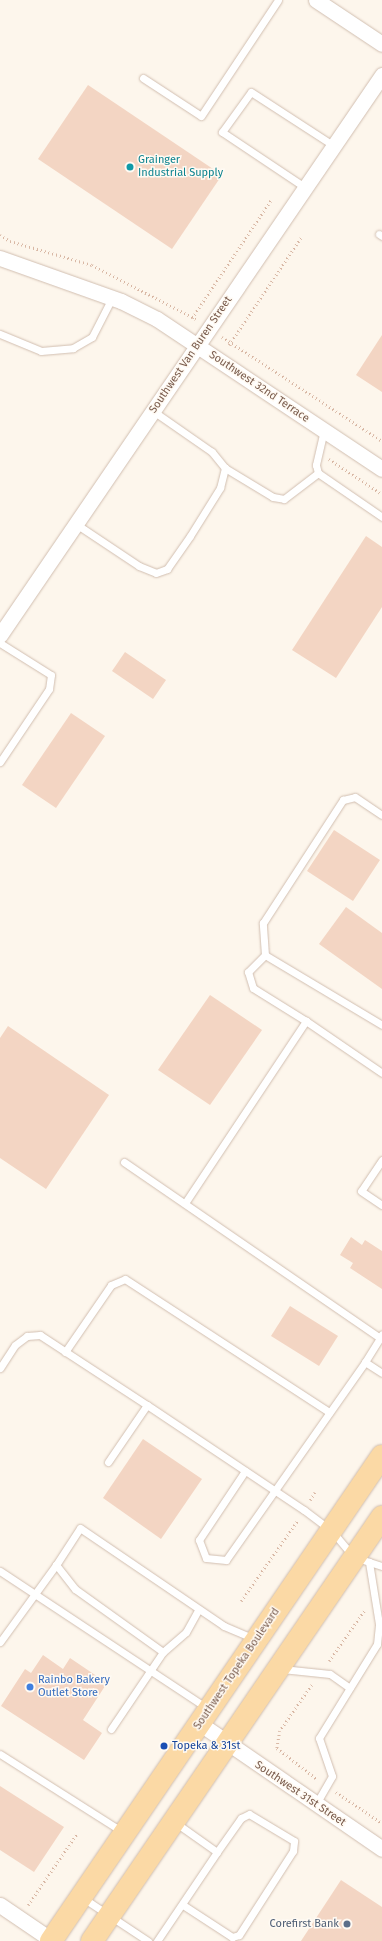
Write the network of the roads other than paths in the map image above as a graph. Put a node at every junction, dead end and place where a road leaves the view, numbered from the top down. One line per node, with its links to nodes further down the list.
1 (278, 0): 5 (lane)
2 (316, 0): 3 (street)
3 (382, 44)
4 (382, 76): 6 (street, Southwest Van Buren Street)
5 (143, 78)
6 (334, 146): 7 (street, Southwest Van Buren Street); 7 (lane)
7 (306, 188): 11 (street, Southwest Van Buren Street)
8 (0, 258): 9 (street, Southwest 32nd Terrace)
9 (112, 298): 10 (lane); 11 (street, Southwest 32nd Terrace)
10 (0, 334)
11 (198, 346): 12 (street, Southwest Van Buren Street); 13 (street, Southwest 32nd Terrace)
12 (154, 411): 14 (lane); 18 (street, Southwest Van Buren Street)
13 (324, 430): 15 (street, Southwest 32nd Terrace); 16 (lane)
14 (225, 468): 16 (lane); 18 (lane)
15 (382, 468)
16 (318, 473): 17 (lane)
17 (382, 517)
18 (76, 524): 19 (street, Southwest Van Buren Street)
19 (0, 635)
20 (0, 643): 21 (lane)
21 (0, 762)
22 (382, 815): 23 (lane)
23 (265, 955): 24 (lane); 25 (lane)
24 (306, 1022): 26 (lane); 29 (lane)
25 (382, 1025)
26 (382, 1073)
27 (382, 1160): 30 (lane)
28 (124, 1162): 29 (lane)
29 (185, 1203): 31 (lane)
30 (382, 1205)
31 (381, 1336): 33 (lane)
32 (65, 1352): 34 (lane); 36 (lane); 37 (lane)
33 (365, 1362): 35 (lane); 37 (lane)
34 (0, 1368)
35 (382, 1373)
36 (147, 1405): 39 (lane); 40 (lane)
37 (329, 1412): 41 (lane)
38 (382, 1456): 43 (main road, Southwest Topeka Boulevard)
39 (108, 1462)
40 (245, 1471): 41 (lane); 41 (lane)
41 (274, 1490): 43 (lane)
42 (382, 1517): 44 (main road)
43 (331, 1530): 44 (lane); 50 (main road, Southwest Topeka Boulevard)
44 (362, 1560): 46 (lane); 53 (main road); 55 (lane)
45 (56, 1565): 48 (lane); 49 (lane); 52 (lane)
46 (382, 1566)
47 (0, 1571): 48 (lane)
48 (33, 1593): 51 (lane); 54 (lane)
49 (199, 1609): 50 (lane); 52 (lane)
50 (256, 1640): 56 (main road, Southwest Topeka Boulevard)
51 (0, 1642)
52 (163, 1652): 54 (lane)
53 (278, 1669): 55 (lane); 58 (main road)
54 (152, 1671): 56 (lane); 57 (lane)
55 (350, 1688): 60 (lane)
56 (204, 1716): 58 (street, Southwest 31st Street); 62 (main road, Southwest Topeka Boulevard)
57 (111, 1730)
58 (226, 1744): 60 (street, Southwest 31st Street); 61 (main road)
59 (0, 1754): 62 (lane)
60 (316, 1804): 63 (street, Southwest 31st Street)
61 (174, 1822): 64 (lane); 68 (main road)
62 (125, 1833): 65 (main road, Southwest Topeka Boulevard)
63 (382, 1849)
64 (217, 1852): 67 (lane); 67 (lane)
65 (82, 1897): 68 (lane); 69 (main road, Southwest Topeka Boulevard)
66 (0, 1905): 69 (street)
67 (183, 1905): 72 (lane)
68 (109, 1916): 70 (main road); 71 (lane)
69 (52, 1941)
70 (92, 1941)
71 (148, 1941)
72 (157, 1941)

